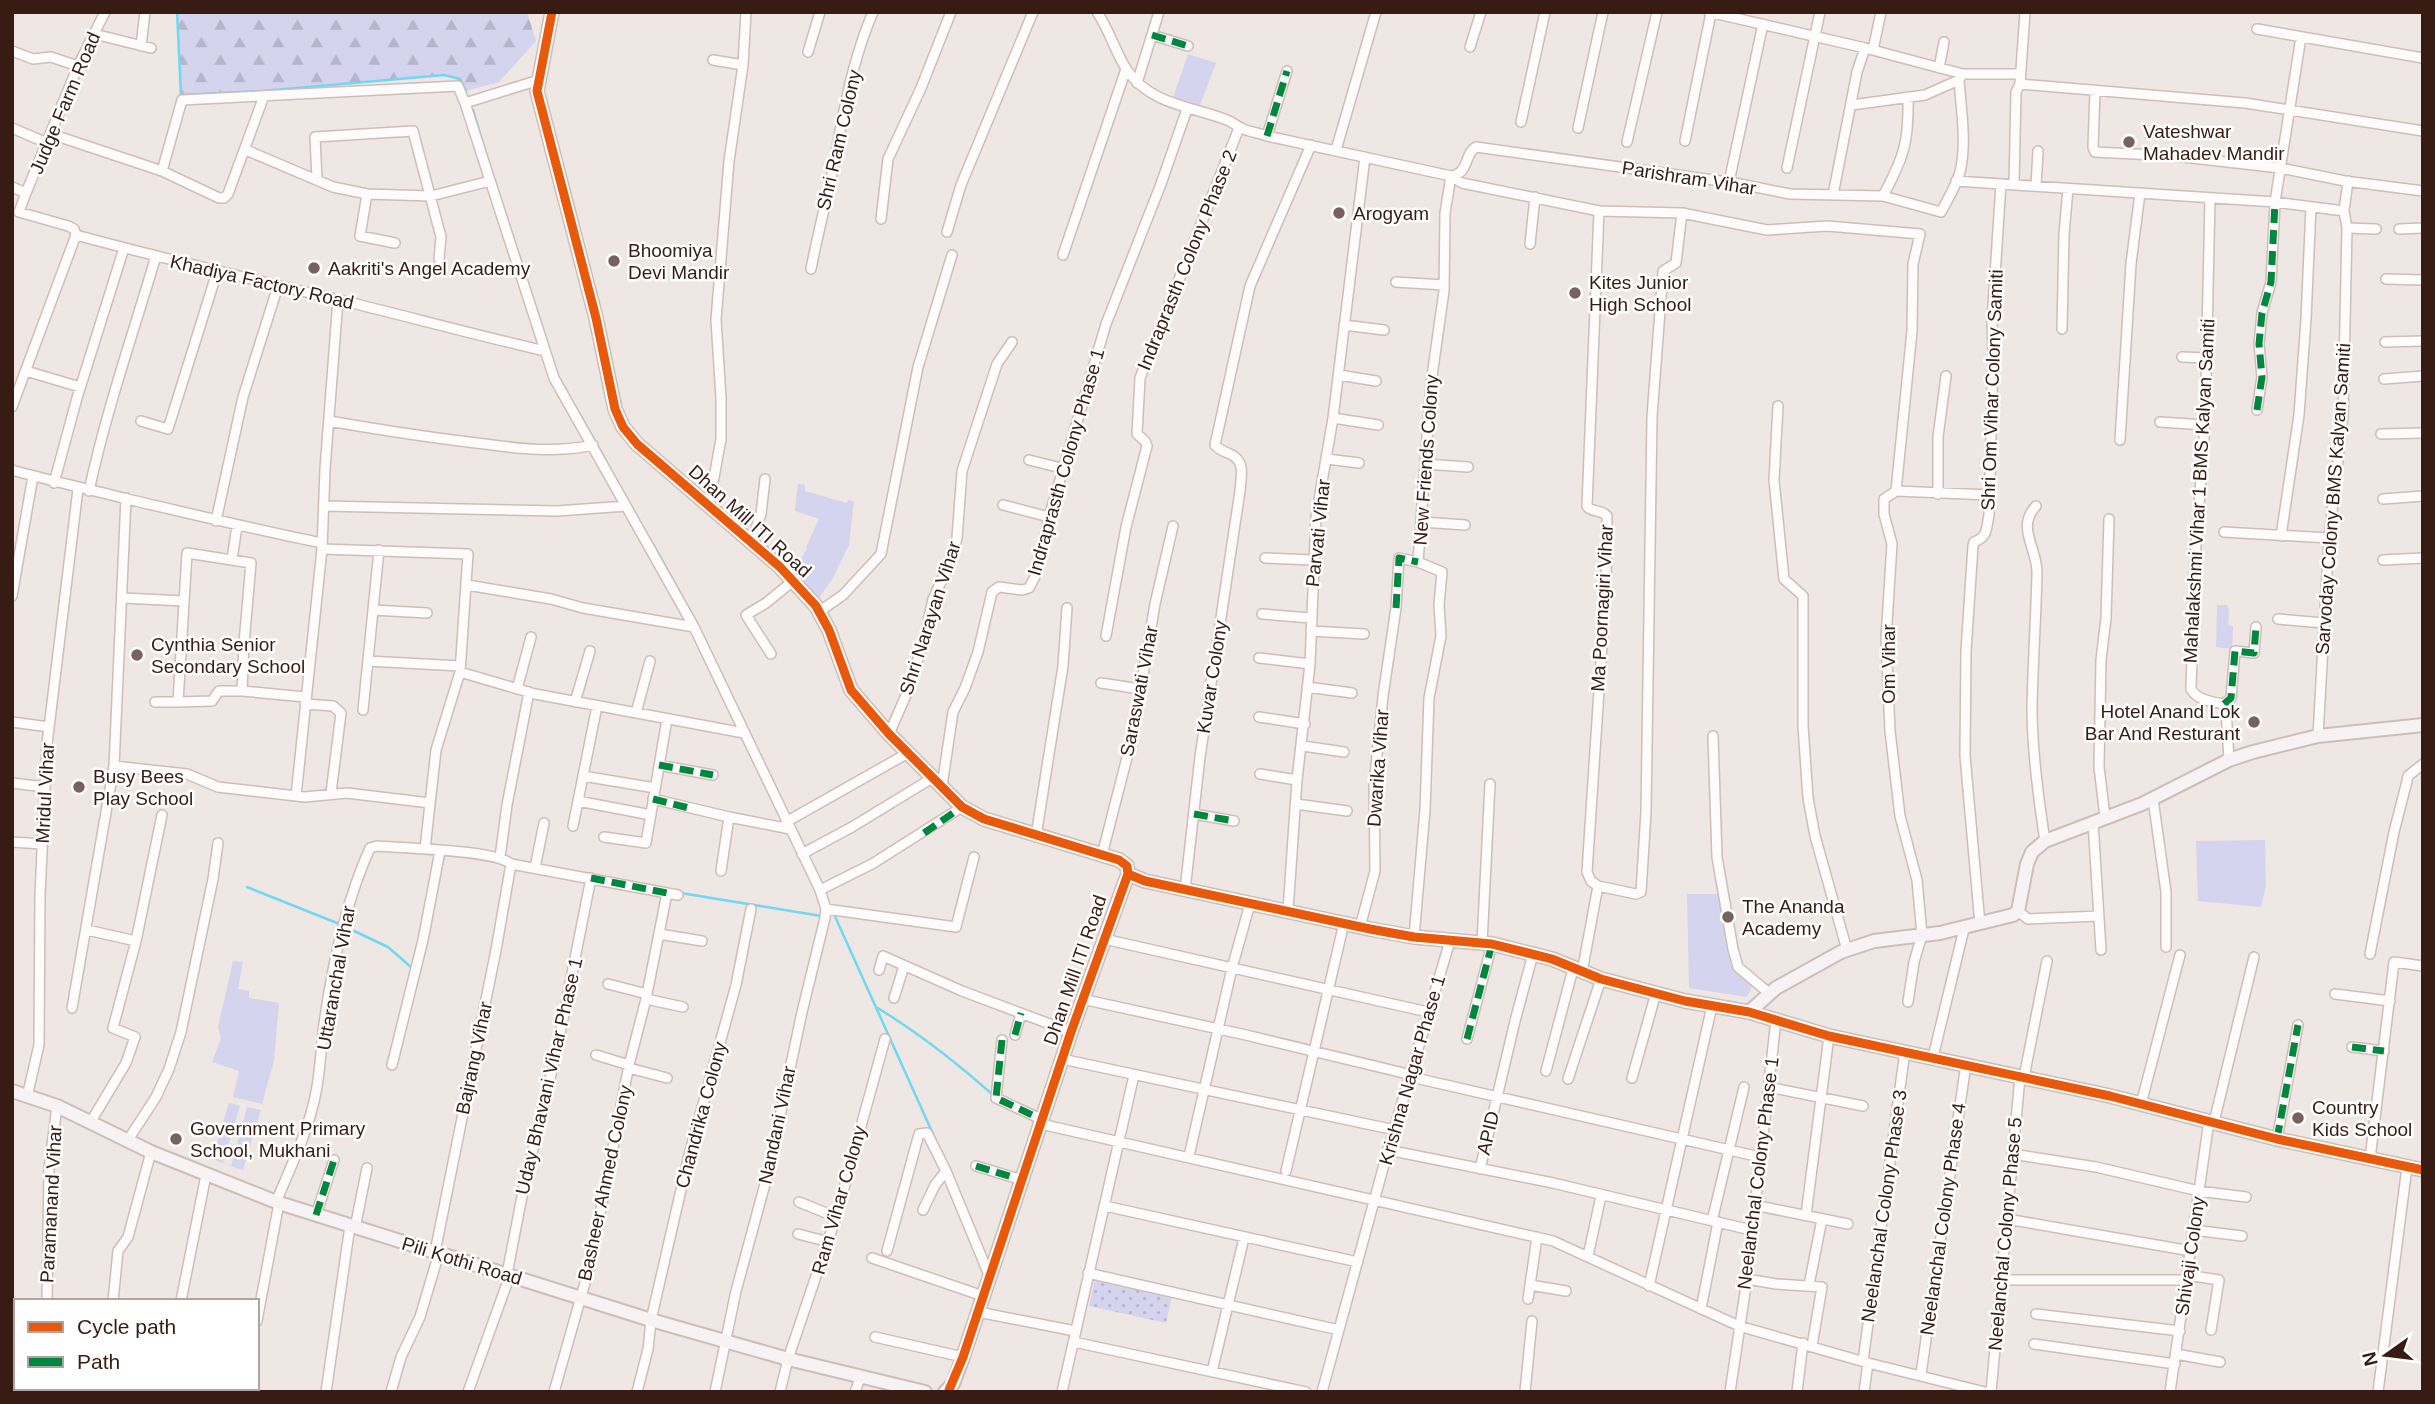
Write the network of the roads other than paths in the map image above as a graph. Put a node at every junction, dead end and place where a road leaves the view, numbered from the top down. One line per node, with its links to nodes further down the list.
1 (105, 12): 22 (street, Judge Farm Road)
2 (145, 12): 22 (street)
3 (552, 12): 41 (street, Dhan Mill ITI Road)
4 (746, 12): 34 (street)
5 (820, 12): 31 (street)
6 (873, 12): 106 (street, Shri Ram Colony)
7 (951, 12): 92 (street)
8 (1033, 12): 97 (street)
9 (1097, 12): 37 (street)
10 (1158, 12): 23 (street)
11 (1376, 12): 61 (street)
12 (1481, 12): 28 (street)
13 (1545, 12): 50 (street)
14 (1603, 12): 53 (street)
15 (1657, 12): 58 (street)
16 (1820, 12): 24 (street)
17 (1881, 12): 29 (street)
18 (2025, 12): 40 (street)
19 (1710, 13): 20 (street); 57 (street)
20 (1758, 19): 24 (street); 72 (street)
21 (2257, 29): 25 (street)
22 (94, 34): 35 (street, Judge Farm Road)
23 (1152, 35): 27 (street); 42 (street)
24 (1815, 36): 29 (street); 64 (street)
25 (2301, 37): 32 (street); 49 (street)
26 (1944, 42): 36 (street)
27 (1188, 46)
28 (1470, 47)
29 (1869, 49): 36 (street); 47 (street)
30 (12, 51): 35 (street)
31 (808, 52)
32 (2423, 58)
33 (713, 60): 34 (street)
34 (744, 65): 161 (street)
35 (78, 66): 56 (street, Judge Farm Road)
36 (1939, 68): 39 (street)
37 (1126, 69): 42 (street); 103 (street)
38 (1287, 71): 55 (street)
39 (1961, 77): 40 (street); 45 (street); 70 (street)
40 (2020, 79): 43 (street); 74 (street)
41 (539, 80): 46 (street); 161 (street, Dhan Mill ITI Road)
42 (1137, 83): 48 (street)
43 (2095, 91): 49 (street); 65 (street)
44 (264, 96): 46 (street); 60 (street); 66 (street)
45 (1908, 97): 47 (street); 84 (street)
46 (465, 103): 69 (street)
47 (1852, 105): 82 (street)
48 (1186, 109): 52 (street); 149 (street, Indraprasth Colony Phase 1)
49 (2289, 109): 54 (street); 65 (street)
50 (1521, 122)
51 (12, 128): 56 (street)
52 (1240, 128): 55 (street); 202 (street, Indraprasth Colony Phase 2)
53 (1578, 128)
54 (2423, 131)
55 (1267, 136): 59 (street)
56 (49, 138): 66 (street); 80 (street, Judge Farm Road)
57 (1685, 141)
58 (1627, 142)
59 (1311, 145): 61 (street); 261 (street, Kuvar Colony)
60 (246, 150): 66 (street); 68 (street)
61 (1336, 150): 63 (street)
62 (2038, 151): 75 (street)
63 (1365, 157): 67 (street); 114 (street, Parvati Vihar)
64 (1787, 168)
65 (2280, 168): 71 (street); 87 (street)
66 (162, 171)
67 (1451, 176): 72 (street, Parishram Vihar); 85 (street); 111 (street, New Friends Colony)
68 (317, 180): 81 (street); 83 (street)
69 (490, 181): 83 (street); 120 (street)
70 (1956, 181): 73 (street); 84 (street, Parishram Vihar)
71 (2348, 181): 78 (street); 90 (street, Sarvoday Colony BMS Kalyan Samiti)
72 (1729, 182): 82 (street, Parishram Vihar)
73 (2001, 184): 74 (street); 157 (street, Shri Om Vihar Colony Samiti)
74 (2014, 184): 75 (street)
75 (2036, 186): 77 (street)
76 (12, 187): 80 (street)
77 (2068, 189): 79 (street); 115 (street)
78 (2423, 191)
79 (2140, 193): 86 (street); 142 (street)
80 (26, 194): 98 (street, Khadiya Factory Road)
81 (368, 194): 83 (street); 99 (street)
82 (1833, 195): 84 (street, Parishram Vihar)
83 (430, 196): 105 (street)
84 (1883, 196)
85 (1535, 197): 89 (street); 100 (street)
86 (2210, 199): 87 (street); 122 (street, Mahalakshmi Vihar 1 BMS Kalyan Samiti)
87 (2275, 202): 88 (street); 133 (street)
88 (2311, 207): 90 (street); 174 (street)
89 (1599, 211): 91 (street); 287 (street, Ma Poornagiri Vihar)
90 (2344, 211): 93 (street, Sarvoday Colony BMS Kalyan Samiti)
91 (1682, 213): 155 (street); 287 (street)
92 (881, 219)
93 (2347, 228): 95 (street); 175 (street, Sarvoday Colony BMS Kalyan Samiti)
94 (2423, 228): 96 (street)
95 (2376, 229)
96 (2399, 229)
97 (947, 232)
98 (76, 235): 101 (street, Khadiya Factory Road); 123 (street)
99 (395, 243)
100 (1530, 244)
101 (124, 248): 104 (street, Khadiya Factory Road); 129 (street)
102 (952, 255): 192 (street)
103 (1063, 255)
104 (156, 256): 107 (street, Khadiya Factory Road); 154 (street, Mridul Vihar)
105 (439, 259)
106 (811, 269)
107 (216, 272): 112 (street, Khadiya Factory Road); 135 (street)
108 (2386, 279): 109 (street)
109 (2423, 280)
110 (1396, 282): 111 (street)
111 (1444, 285): 147 (street, New Friends Colony)
112 (278, 286): 113 (street, Khadiya Factory Road); 168 (street)
113 (338, 300): 120 (street, Khadiya Factory Road); 136 (street)
114 (1344, 325): 116 (street); 124 (street, Parvati Vihar)
115 (2062, 329)
116 (1384, 330)
117 (2423, 341): 119 (street)
118 (1012, 342): 233 (street, Shri Narayan Vihar)
119 (2385, 342)
120 (545, 351): 143 (street)
121 (2182, 356): 122 (street)
122 (2207, 358): 139 (street, Mahalakshmi Vihar 1 BMS Kalyan Samiti)
123 (26, 371): 129 (street); 130 (street)
124 (1339, 375): 128 (street); 134 (street, Parvati Vihar)
125 (1945, 376): 156 (street)
126 (2423, 376): 127 (street)
127 (2384, 379)
128 (1376, 381)
129 (80, 387): 153 (street)
130 (15, 394): 132 (street)
131 (1778, 406): 312 (street)
132 (12, 407)
133 (2257, 410)
134 (1333, 418): 138 (street); 144 (street, Parvati Vihar)
135 (141, 421)
136 (329, 421): 143 (street); 163 (street)
137 (2160, 422): 139 (street)
138 (1378, 425)
139 (2205, 425): 222 (street, Mahalakshmi Vihar 1 BMS Kalyan Samiti)
140 (2423, 433): 141 (street)
141 (2381, 434)
142 (2120, 440)
143 (593, 445): 164 (street)
144 (1327, 459): 146 (street); 183 (street, Parvati Vihar)
145 (1029, 460): 149 (street)
146 (1359, 463)
147 (1425, 464): 148 (street); 169 (street, New Friends Colony)
148 (1468, 467)
149 (1065, 469): 166 (street, Indraprasth Colony Phase 1)
150 (12, 470): 151 (street)
151 (33, 477): 153 (street); 187 (street)
152 (765, 479): 176 (street)
153 (54, 483): 154 (street)
154 (83, 490): 159 (street); 231 (street, Mridul Vihar)
155 (1896, 491): 156 (street); 304 (street, Om Vihar)
156 (1938, 494): 157 (street)
157 (1990, 495): 299 (street, Shri Om Vihar Colony Samiti)
158 (2423, 496): 160 (street)
159 (126, 498): 168 (street); 188 (street)
160 (2383, 499)
161 (709, 505): 176 (street, Dhan Mill ITI Road)
162 (1003, 505): 166 (street)
163 (324, 506): 164 (street); 177 (street)
164 (626, 506): 198 (street)
165 (2036, 506): 272 (street)
166 (1049, 517): 247 (street, Indraprasth Colony Phase 1)
167 (2109, 519): 265 (street)
168 (216, 521): 171 (street)
169 (1422, 522): 170 (street); 184 (street, New Friends Colony)
170 (1465, 524)
171 (237, 526): 177 (street); 181 (street)
172 (1173, 526): 214 (street, Saraswati Vihar)
173 (2224, 533): 174 (street)
174 (2281, 536): 175 (street)
175 (2329, 538): 197 (street, Sarvoday Colony BMS Kalyan Samiti)
176 (751, 542): 185 (street, Dhan Mill ITI Road)
177 (322, 546): 178 (street); 218 (street)
178 (379, 550): 186 (street); 191 (street)
179 (1265, 558): 183 (street)
180 (2423, 558): 182 (street)
181 (232, 559): 189 (street); 215 (street)
182 (2384, 559)
183 (1313, 560): 195 (street, Parvati Vihar)
184 (1418, 562): 300 (street, Dwarika Vihar); 305 (street, New Friends Colony)
185 (793, 581): 192 (street, Dhan Mill ITI Road); 205 (street)
186 (467, 585): 198 (street); 210 (street)
187 (12, 596)
188 (123, 598): 189 (street); 242 (street)
189 (184, 601): 220 (street)
190 (1068, 608): 270 (street)
191 (373, 610): 193 (street); 207 (street)
192 (820, 611): 233 (street, Dhan Mill ITI Road)
193 (427, 613)
194 (1262, 614): 195 (street)
195 (1311, 618): 200 (street, Parvati Vihar)
196 (2278, 619): 197 (street)
197 (2324, 623): 235 (street, Sarvoday Colony BMS Kalyan Samiti)
198 (694, 627): 232 (street)
199 (2256, 627): 222 (street)
200 (1311, 631): 201 (street); 209 (street, Parvati Vihar)
201 (1364, 634)
202 (1106, 636)
203 (531, 637): 213 (street)
204 (590, 651): 221 (street)
205 (771, 654)
206 (1259, 658): 209 (street)
207 (368, 661): 210 (street); 224 (street)
208 (650, 661): 225 (street)
209 (1310, 664): 212 (street, Parvati Vihar)
210 (460, 669): 213 (street); 257 (street)
211 (1101, 683): 214 (street)
212 (1307, 687): 217 (street); 229 (street, Parvati Vihar)
213 (517, 689): 216 (street)
214 (1140, 690): 279 (street, Saraswati Vihar)
215 (242, 691): 218 (street); 220 (street)
216 (529, 692): 221 (street); 281 (street)
217 (1352, 693)
218 (305, 700): 252 (street); 253 (street)
219 (155, 702): 220 (street)
220 (178, 702)
221 (575, 702): 223 (street)
222 (2224, 704): 239 (street)
223 (597, 706): 225 (street); 245 (street)
224 (363, 710)
225 (636, 713): 227 (street)
226 (1259, 717): 229 (street)
227 (667, 719): 232 (street); 241 (street)
228 (12, 722): 231 (street)
229 (1305, 724): 236 (street, Parvati Vihar)
230 (2423, 725): 235 (street)
231 (49, 727): 250 (street, Mridul Vihar)
232 (744, 733): 268 (street)
233 (890, 734): 238 (street, Dhan Mill ITI Road)
234 (1713, 736): 328 (street)
235 (2318, 736): 239 (street)
236 (1303, 746): 237 (street); 246 (street, Parvati Vihar)
237 (1344, 751)
238 (908, 753): 247 (street, Dhan Mill ITI Road); 268 (street)
239 (2229, 760): 255 (street)
240 (2423, 764): 315 (street)
241 (659, 765): 244 (street); 251 (street)
242 (114, 766): 253 (street); 302 (street)
243 (1260, 774): 246 (street)
244 (713, 775)
245 (583, 776): 251 (street); 256 (street)
246 (1297, 780): 258 (street, Parvati Vihar)
247 (938, 782): 259 (street, Dhan Mill ITI Road); 278 (street)
248 (12, 783): 250 (street)
249 (1490, 784): 310 (street)
250 (45, 787): 275 (street, Mridul Vihar)
251 (655, 788): 254 (street)
252 (331, 793): 253 (street); 257 (street)
253 (296, 796)
254 (653, 799): 263 (street); 264 (street)
255 (2153, 799): 265 (street); 311 (street)
256 (578, 801): 263 (street); 269 (street)
257 (430, 803): 276 (street)
258 (1296, 804): 260 (street); 295 (street, Parvati Vihar)
259 (962, 807): 270 (street, Dhan Mill ITI Road); 288 (street)
260 (1347, 811)
261 (1194, 814): 266 (street); 289 (street, Kuvar Colony)
262 (162, 815): 307 (street)
263 (651, 815): 271 (street)
264 (730, 817): 268 (street); 284 (street)
265 (2099, 820): 272 (street); 297 (street)
266 (1234, 821)
267 (544, 823): 283 (street)
268 (789, 823): 278 (street)
269 (573, 826)
270 (1036, 836): 279 (street, Dhan Mill ITI Road)
271 (604, 837)
272 (2045, 841): 296 (street)
273 (12, 842): 275 (street)
274 (218, 843): 384 (street)
275 (41, 844): 371 (street, Mridul Vihar)
276 (425, 849): 277 (street); 407 (street, Uttaranchal Vihar)
277 (440, 851): 281 (street); 358 (street)
278 (804, 853): 288 (street)
279 (1102, 855): 285 (street, Dhan Mill ITI Road)
280 (974, 857): 294 (street)
281 (500, 858): 282 (street)
282 (511, 864): 283 (street); 430 (street, Bajrang Vihar)
283 (535, 868): 286 (street)
284 (721, 871)
285 (1128, 874): 289 (street); 306 (street, Dhan Mill ITI Road)
286 (591, 878): 290 (street); 435 (street, Uday Bhavani Vihar Phase 1)
287 (1598, 886): 323 (street, Ma Poornagiri Vihar)
288 (822, 889): 294 (street)
289 (1185, 890): 292 (street)
290 (667, 893): 291 (street); 303 (street, Basheer Ahmed Colony)
291 (678, 895)
292 (1250, 904): 295 (street); 321 (street)
293 (751, 909): 455 (street, Chandrika Colony)
294 (830, 910): 463 (street, Nandani Vihar)
295 (1288, 911): 298 (street)
296 (2018, 911): 297 (street); 299 (street)
297 (2099, 916): 313 (street)
298 (1344, 923): 300 (street); 326 (street)
299 (1980, 924): 301 (street)
300 (1360, 927): 305 (street)
301 (1964, 929): 304 (street); 355 (street)
302 (87, 930): 307 (street); 337 (street)
303 (659, 934): 308 (street); 330 (street, Basheer Ahmed Colony)
304 (1922, 935): 312 (street); 334 (street)
305 (1415, 937): 309 (street)
306 (1104, 939): 321 (street); 332 (street, Dhan Mill ITI Road)
307 (136, 941): 380 (street)
308 (702, 941)
309 (1450, 941): 310 (street); 338 (street, Krishna Nagar Phase 1)
310 (1487, 944): 314 (street); 349 (street)
311 (2166, 947)
312 (1847, 950): 328 (street)
313 (2101, 950)
314 (1533, 954): 323 (street); 372 (street, APID)
315 (2370, 954)
316 (2180, 955): 374 (street)
317 (2254, 957): 379 (street, Shivaji Colony)
318 (2047, 961): 363 (street, Neelanchal Colony Phase 5)
319 (904, 966): 322 (street); 331 (street); 340 (street)
320 (2423, 966): 333 (street)
321 (1232, 968): 326 (street); 343 (street)
322 (879, 970)
323 (1577, 970): 324 (street); 360 (street, Ma Poornagiri Vihar)
324 (1601, 979): 327 (street); 366 (street)
325 (608, 985): 330 (street)
326 (1328, 990): 338 (street); 351 (street)
327 (1656, 993): 335 (street); 365 (street)
328 (1770, 994): 339 (street)
329 (2335, 994): 333 (street)
330 (646, 997): 336 (street); 359 (street, Basheer Ahmed Colony)
331 (894, 998)
332 (1082, 999): 343 (street); 344 (street, Dhan Mill ITI Road)
333 (2390, 1001): 353 (street)
334 (1908, 1002)
335 (1712, 1006): 339 (street); 382 (street)
336 (683, 1007)
337 (72, 1008)
338 (1428, 1012): 362 (street, Krishna Nagar Phase 1)
339 (1749, 1012): 341 (street)
340 (1021, 1013): 344 (street); 345 (street)
341 (1776, 1020): 346 (street); 368 (street, Neelanchal Colony Phase 1)
342 (2298, 1025): 383 (street)
343 (1219, 1029): 351 (street); 369 (street)
344 (1071, 1032): 356 (street, Dhan Mill ITI Road)
345 (1015, 1035)
346 (1829, 1035): 352 (street); 373 (street)
347 (885, 1039): 415 (street, Ram Vihar Colony)
348 (1002, 1040): 378 (street)
349 (1467, 1040)
350 (2352, 1047): 353 (street)
351 (1314, 1051): 362 (street); 377 (street)
352 (1905, 1051): 355 (street); 470 (street, Neelanchal Colony Phase 3)
353 (2384, 1051): 392 (street)
354 (596, 1055): 359 (street)
355 (1933, 1057): 357 (street)
356 (1062, 1059): 361 (street); 378 (street, Dhan Mill ITI Road)
357 (1966, 1064): 363 (street); 473 (street, Neelanchal Colony Phase 4)
358 (392, 1065)
359 (629, 1066): 364 (street); 445 (street, Basheer Ahmed Colony)
360 (1546, 1071)
361 (1134, 1075): 369 (street); 385 (street)
362 (1411, 1076): 372 (street); 381 (street, Krishna Nagar Phase 1)
363 (2022, 1077): 374 (street); 389 (street, Neelanchal Colony Phase 5)
364 (667, 1078)
365 (1632, 1078)
366 (1568, 1079)
367 (1744, 1087): 387 (street)
368 (1768, 1087): 373 (street); 391 (street, Neelanchal Colony Phase 1)
369 (1204, 1089): 377 (street); 390 (street)
370 (12, 1091): 371 (street, Pili Kothi Road)
371 (26, 1097): 376 (street, Pili Kothi Road)
372 (1496, 1097): 382 (street); 397 (street, APID)
373 (1822, 1097): 375 (street); 414 (street)
374 (2141, 1104): 379 (street)
375 (1863, 1105)
376 (57, 1106): 380 (street, Pili Kothi Road); 447 (street, Paramanand Vihar)
377 (1300, 1110): 381 (street); 400 (street)
378 (1042, 1122): 385 (street); 402 (street, Dhan Mill ITI Road)
379 (2211, 1122): 383 (street); 403 (street, Shivaji Colony)
380 (90, 1123): 384 (street, Pili Kothi Road)
381 (1395, 1130): 386 (street, Krishna Nagar Phase 1)
382 (1682, 1139): 387 (street); 412 (street)
383 (2277, 1139): 392 (street)
384 (128, 1140): 388 (street, Pili Kothi Road)
385 (1120, 1140): 390 (street); 410 (street)
386 (1388, 1150): 397 (street); 406 (street, Krishna Nagar Phase 1)
387 (1729, 1150): 391 (street); 418 (street)
388 (151, 1152): 401 (street, Pili Kothi Road); 448 (street)
389 (2012, 1154): 403 (street); 417 (street, Neelanchal Colony Phase 5)
390 (1189, 1156): 406 (street)
391 (1760, 1157): 409 (street, Neelanchal Colony Phase 1)
392 (2370, 1159): 395 (street)
393 (334, 1160): 413 (street)
394 (976, 1166): 402 (street)
395 (2407, 1167): 398 (street); 496 (street)
396 (367, 1168): 420 (street)
397 (1480, 1169): 404 (street)
398 (2423, 1170)
399 (946, 1171): 411 (street); 428 (street); 436 (street)
400 (1286, 1171)
401 (206, 1175): 407 (street, Pili Kothi Road); 449 (street)
402 (1022, 1180): 436 (street, Dhan Mill ITI Road)
403 (2199, 1191): 405 (street); 422 (street, Shivaji Colony)
404 (1601, 1196): 412 (street); 431 (street)
405 (2246, 1197)
406 (1375, 1199): 425 (street); 433 (street, Krishna Nagar Phase 1)
407 (277, 1202): 413 (street, Pili Kothi Road); 451 (street)
408 (799, 1202): 415 (street)
409 (1754, 1205): 414 (street); 421 (street, Neelanchal Colony Phase 1)
410 (1105, 1206): 426 (street); 434 (street)
411 (923, 1210)
412 (1666, 1210): 418 (street); 442 (street)
413 (316, 1215): 420 (street, Pili Kothi Road)
414 (1806, 1215): 416 (street)
415 (836, 1217): 427 (street, Ram Vihar Colony)
416 (1822, 1219): 419 (street); 441 (street)
417 (2007, 1219): 429 (street); 439 (street, Neelanchal Colony Phase 5)
418 (1715, 1221): 421 (street); 452 (street)
419 (1848, 1224)
420 (353, 1227): 430 (street, Pili Kothi Road); 477 (street)
421 (1752, 1230): 438 (street, Neelanchal Colony Phase 1)
422 (2193, 1230): 424 (street); 429 (street, Shivaji Colony)
423 (799, 1234): 427 (street)
424 (2242, 1236)
425 (1537, 1237): 431 (street); 440 (street)
426 (1244, 1238): 433 (street); 450 (street)
427 (829, 1242): 468 (street, Ram Vihar Colony)
428 (887, 1251)
429 (2191, 1251): 437 (street, Shivaji Colony)
430 (437, 1253): 435 (street, Pili Kothi Road); 478 (street, Bajrang Vihar)
431 (1588, 1256): 442 (street)
432 (872, 1258): 444 (street)
433 (1357, 1262): 458 (street, Krishna Nagar Phase 1)
434 (1088, 1273): 450 (street); 460 (street)
435 (509, 1274): 445 (street, Pili Kothi Road); 479 (street, Uday Bhavani Vihar Phase 1)
436 (989, 1275): 444 (street, Dhan Mill ITI Road)
437 (2187, 1278): 439 (street); 459 (street); 461 (street, Shivaji Colony)
438 (1747, 1279): 441 (street); 457 (street, Neelanchal Colony Phase 1)
439 (2000, 1280): 494 (street, Neelanchal Colony Phase 5)
440 (1530, 1285): 443 (street); 446 (street)
441 (1810, 1285): 466 (street)
442 (1649, 1286): 452 (street)
443 (1566, 1291)
444 (983, 1296): 453 (street, Dhan Mill ITI Road)
445 (580, 1297): 455 (street, Pili Kothi Road); 480 (street, Basheer Ahmed Colony)
446 (1528, 1298)
447 (47, 1299)
448 (113, 1299)
449 (181, 1299)
450 (1228, 1304): 458 (street); 472 (street)
451 (259, 1309)
452 (1701, 1309): 457 (street)
453 (978, 1312): 460 (street); 467 (street, Dhan Mill ITI Road)
454 (2036, 1314): 461 (street)
455 (652, 1320): 463 (street, Pili Kothi Road); 481 (street, Chandrika Colony)
456 (1532, 1321): 489 (street)
457 (1739, 1326): 466 (street); 490 (street, Neelanchal Colony Phase 1)
458 (1339, 1330): 488 (street, Krishna Nagar Phase 1)
459 (2211, 1330)
460 (1075, 1331): 464 (street)
461 (2180, 1331): 469 (street, Shivaji Colony)
462 (875, 1337): 467 (street)
463 (726, 1341): 468 (street, Pili Kothi Road); 482 (street, Nandani Vihar)
464 (1073, 1342): 472 (street); 486 (street)
465 (2034, 1344): 469 (street)
466 (1808, 1345): 470 (street); 491 (street)
467 (963, 1357): 476 (street, Dhan Mill ITI Road)
468 (788, 1359): 474 (street, Pili Kothi Road); 483 (street, Ram Vihar Colony)
469 (2176, 1359): 471 (street); 495 (street, Shivaji Colony)
470 (1865, 1362): 473 (street); 492 (street, Neelanchal Colony Phase 3)
471 (2220, 1362)
472 (1212, 1371): 487 (street)
473 (1921, 1374): 475 (street)
474 (860, 1378): 484 (street); 485 (street, Pili Kothi Road)
475 (1932, 1380): 493 (street); 494 (street)
476 (948, 1391)
477 (326, 1392)
478 (391, 1392)
479 (468, 1392)
480 (555, 1392)
481 (637, 1392)
482 (715, 1392)
483 (780, 1392)
484 (855, 1392)
485 (925, 1392)
486 (1062, 1392)
487 (1306, 1392)
488 (1322, 1392)
489 (1525, 1392)
490 (1730, 1392)
491 (1797, 1392)
492 (1864, 1392)
493 (1930, 1392)
494 (1988, 1392)
495 (2170, 1392)
496 (2378, 1392)

